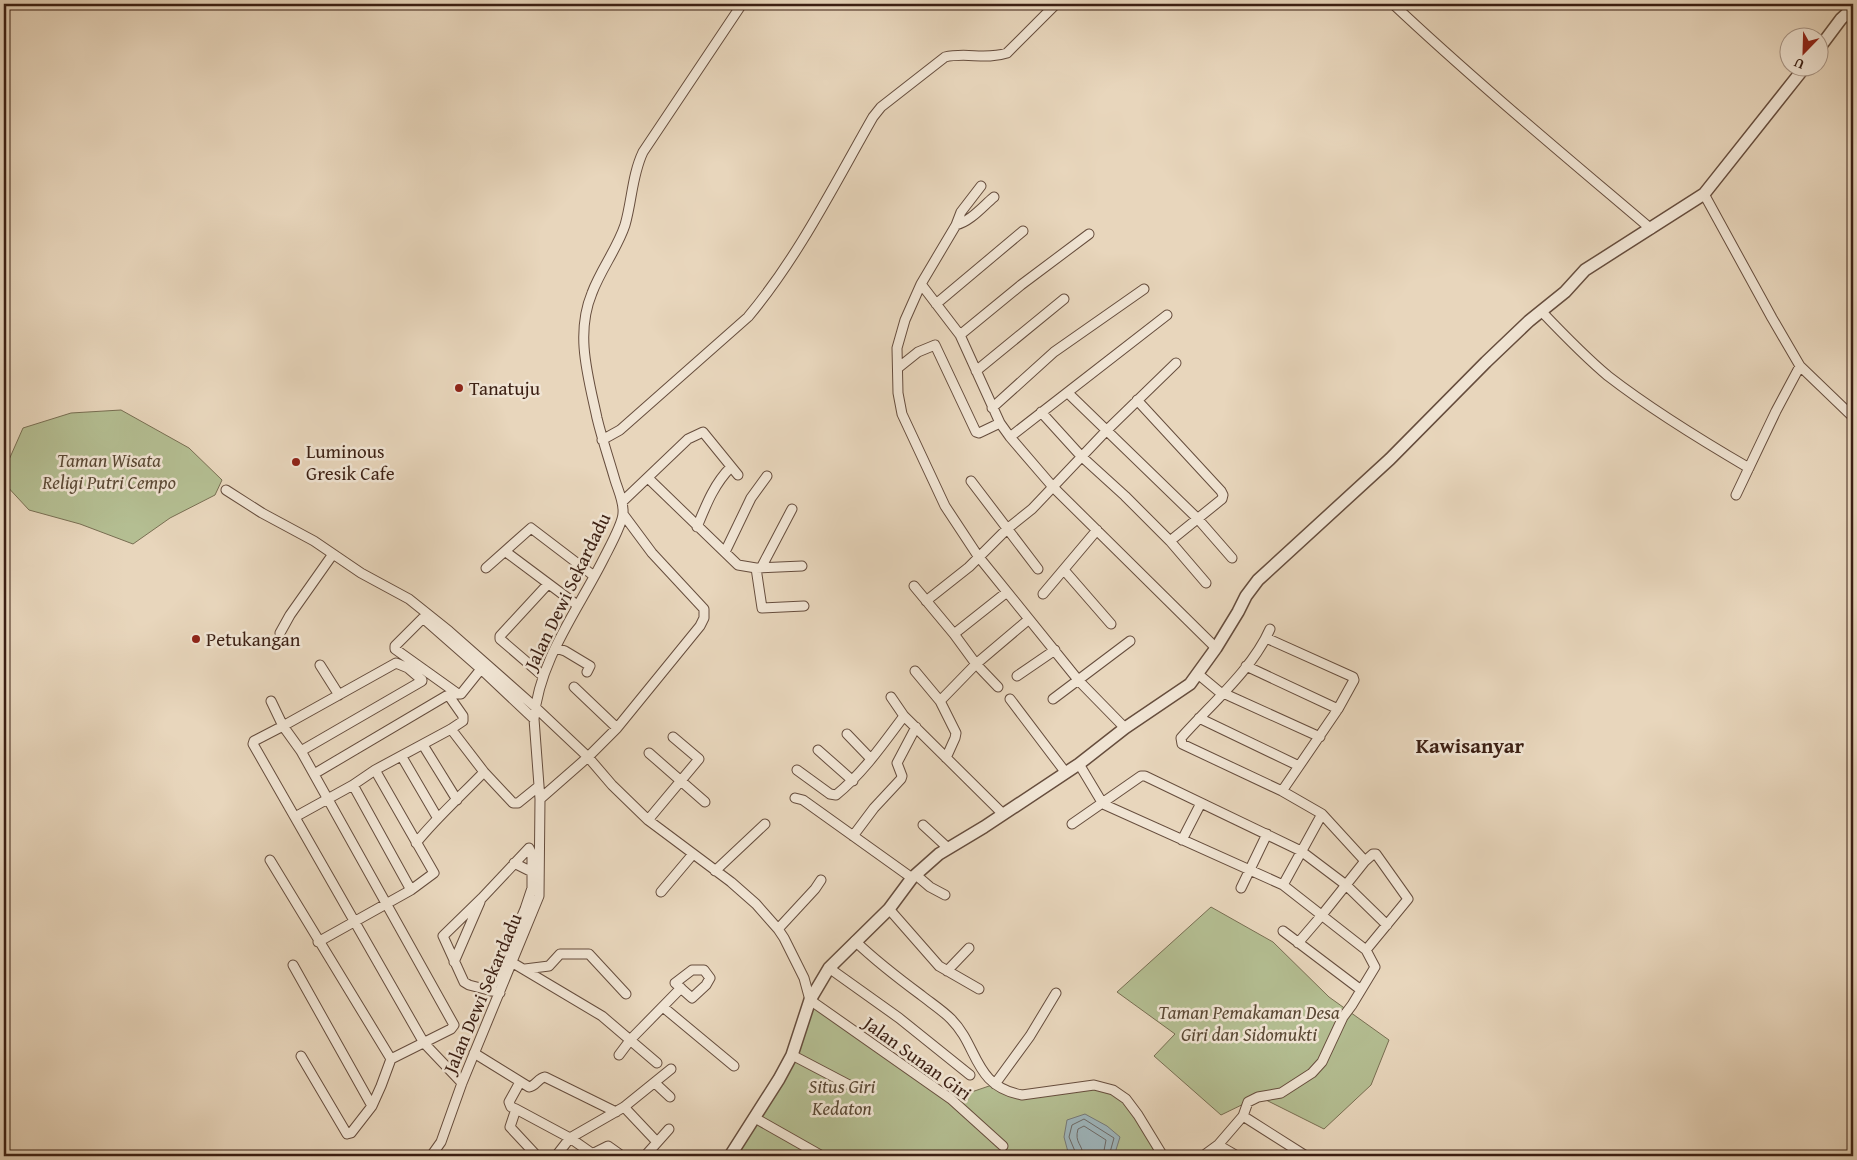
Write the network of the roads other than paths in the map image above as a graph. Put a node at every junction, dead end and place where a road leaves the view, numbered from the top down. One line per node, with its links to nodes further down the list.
1 (742, 4): 33 (street, Jalan Dewi Sekardadu)
2 (1056, 4): 33 (street)
3 (1393, 4): 11 (street)
4 (1853, 8): 5 (street)
5 (1830, 34)
6 (1796, 78): 8 (street)
7 (981, 186): 10 (street)
8 (1704, 194): 11 (street); 22 (street)
9 (994, 197): 10 (street)
10 (956, 225): 14 (street)
11 (1650, 229): 18 (street)
12 (1023, 231): 17 (street)
13 (1089, 234): 20 (street)
14 (921, 284): 17 (street); 23 (street)
15 (1144, 289): 27 (street)
16 (1064, 299): 24 (street)
17 (936, 304): 20 (street)
18 (1542, 312): 36 (street); 77 (street)
19 (1167, 315): 25 (street)
20 (960, 335): 24 (street)
21 (1176, 363): 26 (street)
22 (1800, 366): 29 (street); 36 (street)
23 (898, 368): 30 (street); 55 (street)
24 (976, 371): 27 (street)
25 (1068, 393): 28 (street); 31 (street)
26 (1137, 400): 31 (street); 47 (street)
27 (992, 408): 30 (street)
28 (1041, 412): 32 (street); 34 (street)
29 (1853, 416)
30 (1000, 423): 32 (street)
31 (1106, 431): 34 (street); 47 (street)
32 (1010, 437): 41 (street)
33 (602, 440): 44 (street, Jalan Dewi Sekardadu)
34 (1081, 456): 41 (street); 51 (street)
35 (731, 467): 37 (street); 39 (street); 48 (street)
36 (1749, 468): 43 (street)
37 (738, 475)
38 (767, 476): 53 (street)
39 (648, 478): 44 (street); 48 (street)
40 (971, 482): 49 (street)
41 (1053, 487): 49 (street); 50 (street)
42 (226, 490): 54 (street)
43 (1736, 495)
44 (622, 502): 46 (street, Jalan Dewi Sekardadu)
45 (792, 509): 59 (street)
46 (623, 514): 62 (street, Jalan Dewi Sekardadu); 105 (street)
47 (1198, 519): 51 (street); 56 (street)
48 (697, 527): 53 (street)
49 (1007, 528): 55 (street); 60 (street)
50 (1097, 530): 61 (street); 77 (street)
51 (1170, 541): 63 (street)
52 (506, 552): 58 (street); 62 (street); 64 (street)
53 (725, 552): 59 (street)
54 (333, 554): 73 (street); 98 (street)
55 (978, 556): 66 (street); 68 (street)
56 (1232, 558)
57 (802, 566): 59 (street)
58 (486, 568)
59 (759, 568): 70 (street)
60 (1038, 569)
61 (1064, 570): 67 (street); 72 (street)
62 (594, 576): 69 (street, Jalan Dewi Sekardadu)
63 (1206, 583)
64 (548, 584): 69 (street); 86 (street)
65 (914, 586): 68 (street)
66 (1006, 592): 71 (street); 74 (street)
67 (1043, 594)
68 (926, 601): 74 (street)
69 (577, 605): 76 (street, Jalan Dewi Sekardadu)
70 (804, 606)
71 (1028, 620): 78 (street); 79 (street)
72 (1111, 624)
73 (280, 633)
74 (954, 634): 79 (street)
75 (1130, 641): 88 (street)
76 (556, 648): 84 (street); 86 (street, Jalan Dewi Sekardadu)
77 (1216, 648): 85 (street)
78 (1055, 650): 87 (street); 88 (street)
79 (976, 664): 90 (street); 97 (street)
80 (320, 665): 92 (street)
81 (1246, 666): 91 (street); 99 (street); 99 (street)
82 (481, 669): 82 (street); 102 (street)
83 (915, 670): 97 (street)
84 (587, 672)
85 (1198, 674): 91 (street); 106 (street)
86 (543, 676): 98 (street, Jalan Dewi Sekardadu)
87 (1017, 676)
88 (1079, 681): 95 (street); 106 (street)
89 (574, 687): 105 (street)
90 (998, 687)
91 (1222, 694): 101 (street); 110 (street)
92 (338, 695): 103 (street); 113 (street)
93 (891, 697): 100 (street)
94 (1010, 699): 124 (street)
95 (1052, 699)
96 (271, 701): 103 (street)
97 (940, 701): 117 (street)
98 (535, 707): 102 (street, Jalan Dewi Sekardadu); 116 (street)
99 (1338, 709): 110 (street)
100 (904, 716): 104 (street); 118 (street)
101 (1198, 718): 120 (street); 130 (street)
102 (534, 720): 129 (street, Jalan Dewi Sekardadu)
103 (284, 726): 113 (street); 140 (street)
104 (916, 727): 117 (street); 147 (street)
105 (617, 728): 116 (street)
106 (1125, 728): 119 (street)
107 (451, 729): 111 (street); 123 (street); 125 (street)
108 (846, 734): 118 (street)
109 (674, 737): 126 (street)
110 (1320, 737): 120 (street)
111 (423, 745): 115 (street); 134 (street)
112 (818, 750): 127 (street)
113 (301, 751): 125 (street)
114 (649, 753): 126 (street)
115 (402, 757): 121 (street); 141 (street)
116 (588, 757): 133 (street); 142 (street)
117 (946, 758): 138 (street)
118 (871, 759): 127 (street)
119 (1080, 764): 124 (street); 137 (street)
120 (1299, 766): 130 (street)
121 (375, 770): 128 (street); 149 (street)
122 (797, 770): 127 (street)
123 (484, 772): 129 (street); 134 (street)
124 (1066, 773): 138 (street)
125 (314, 774): 132 (street)
126 (680, 780): 135 (street); 142 (street)
127 (853, 781)
128 (353, 785): 132 (street); 164 (street)
129 (539, 786): 133 (street, Jalan Dewi Sekardadu)
130 (1282, 791): 139 (street)
131 (795, 798): 147 (street)
132 (327, 799): 140 (street); 168 (street)
133 (540, 799): 181 (street, Jalan Dewi Sekardadu)
134 (457, 800): 141 (street)
135 (705, 802)
136 (1201, 803): 137 (street); 146 (street); 148 (street)
137 (1103, 804): 144 (street); 148 (street)
138 (1003, 814): 150 (street)
139 (1322, 814): 151 (street); 154 (street)
140 (295, 817): 171 (street)
141 (437, 818): 149 (street)
142 (648, 820): 152 (street)
143 (765, 824): 156 (street)
144 (1072, 824)
145 (923, 826): 150 (street)
146 (1267, 834): 151 (street); 157 (street)
147 (853, 836): 159 (street)
148 (1182, 840): 157 (street)
149 (416, 843): 164 (street)
150 (948, 848): 159 (street)
151 (1301, 851): 161 (street); 162 (street)
152 (693, 854): 156 (street); 165 (street)
153 (270, 860): 176 (street)
154 (1365, 861): 162 (street); 172 (street)
155 (514, 863): 158 (street); 158 (street); 167 (street)
156 (715, 870): 173 (street)
157 (1250, 871): 161 (street); 163 (street)
158 (532, 872): 188 (street)
159 (914, 876): 166 (street); 169 (street)
160 (821, 880): 173 (street)
161 (1283, 885): 170 (street)
162 (1346, 885): 170 (street); 172 (street)
163 (1241, 888)
164 (411, 890): 168 (street)
165 (661, 892)
166 (945, 895)
167 (482, 898): 180 (street); 180 (street)
168 (387, 904): 171 (street); 196 (street)
169 (889, 909): 175 (street); 185 (street)
170 (1322, 915): 177 (street); 179 (street)
171 (355, 922): 176 (street); 196 (street)
172 (1387, 925): 179 (street)
173 (778, 929): 193 (street)
174 (1283, 931): 177 (street)
175 (855, 941): 183 (street); 209 (street)
176 (318, 942): 201 (street)
177 (1298, 943): 189 (street)
178 (969, 948): 185 (street)
179 (1366, 950): 189 (street)
180 (454, 962): 188 (street)
181 (513, 963): 184 (street); 190 (street, Jalan Dewi Sekardadu)
182 (293, 965): 212 (street)
183 (829, 968): 193 (street); 205 (street)
184 (525, 969): 192 (street); 195 (street)
185 (947, 971): 187 (street)
186 (682, 988): 194 (street)
187 (979, 988)
188 (490, 990): 190 (street)
189 (1361, 990): 216 (street)
190 (500, 993): 197 (street, Jalan Dewi Sekardadu)
191 (1056, 993): 209 (street)
192 (626, 994)
193 (810, 1000): 199 (street); 222 (street, Jalan Sunan Giri)
194 (663, 1007): 195 (street); 203 (street)
195 (631, 1039): 198 (street); 202 (street)
196 (424, 1043): 201 (street); 207 (street)
197 (474, 1053): 206 (street); 207 (street, Jalan Dewi Sekardadu)
198 (619, 1055)
199 (792, 1055): 210 (street); 217 (street)
200 (300, 1056): 212 (street)
201 (391, 1059): 212 (street)
202 (657, 1063)
203 (734, 1066)
204 (671, 1069): 208 (street)
205 (970, 1075)
206 (520, 1082): 214 (street); 215 (street)
207 (462, 1083): 224 (street, Jalan Dewi Sekardadu)
208 (655, 1083): 211 (street); 213 (street)
209 (995, 1084): 231 (street)
210 (853, 1087)
211 (670, 1096)
212 (372, 1106)
213 (624, 1107): 215 (street); 220 (street)
214 (516, 1108): 219 (street); 225 (street)
215 (616, 1112): 219 (street)
216 (1243, 1116): 221 (street); 234 (street)
217 (755, 1118): 223 (street); 229 (street)
218 (669, 1129): 220 (street)
219 (570, 1138): 226 (street); 227 (street)
220 (657, 1142): 228 (street)
221 (1218, 1145): 232 (street); 233 (street)
222 (1003, 1146)
223 (808, 1153): 230 (street)
224 (431, 1156)
225 (537, 1156)
226 (556, 1156)
227 (622, 1156)
228 (645, 1156)
229 (730, 1156)
230 (822, 1156)
231 (1162, 1156)
232 (1203, 1156)
233 (1237, 1156)
234 (1306, 1156)

